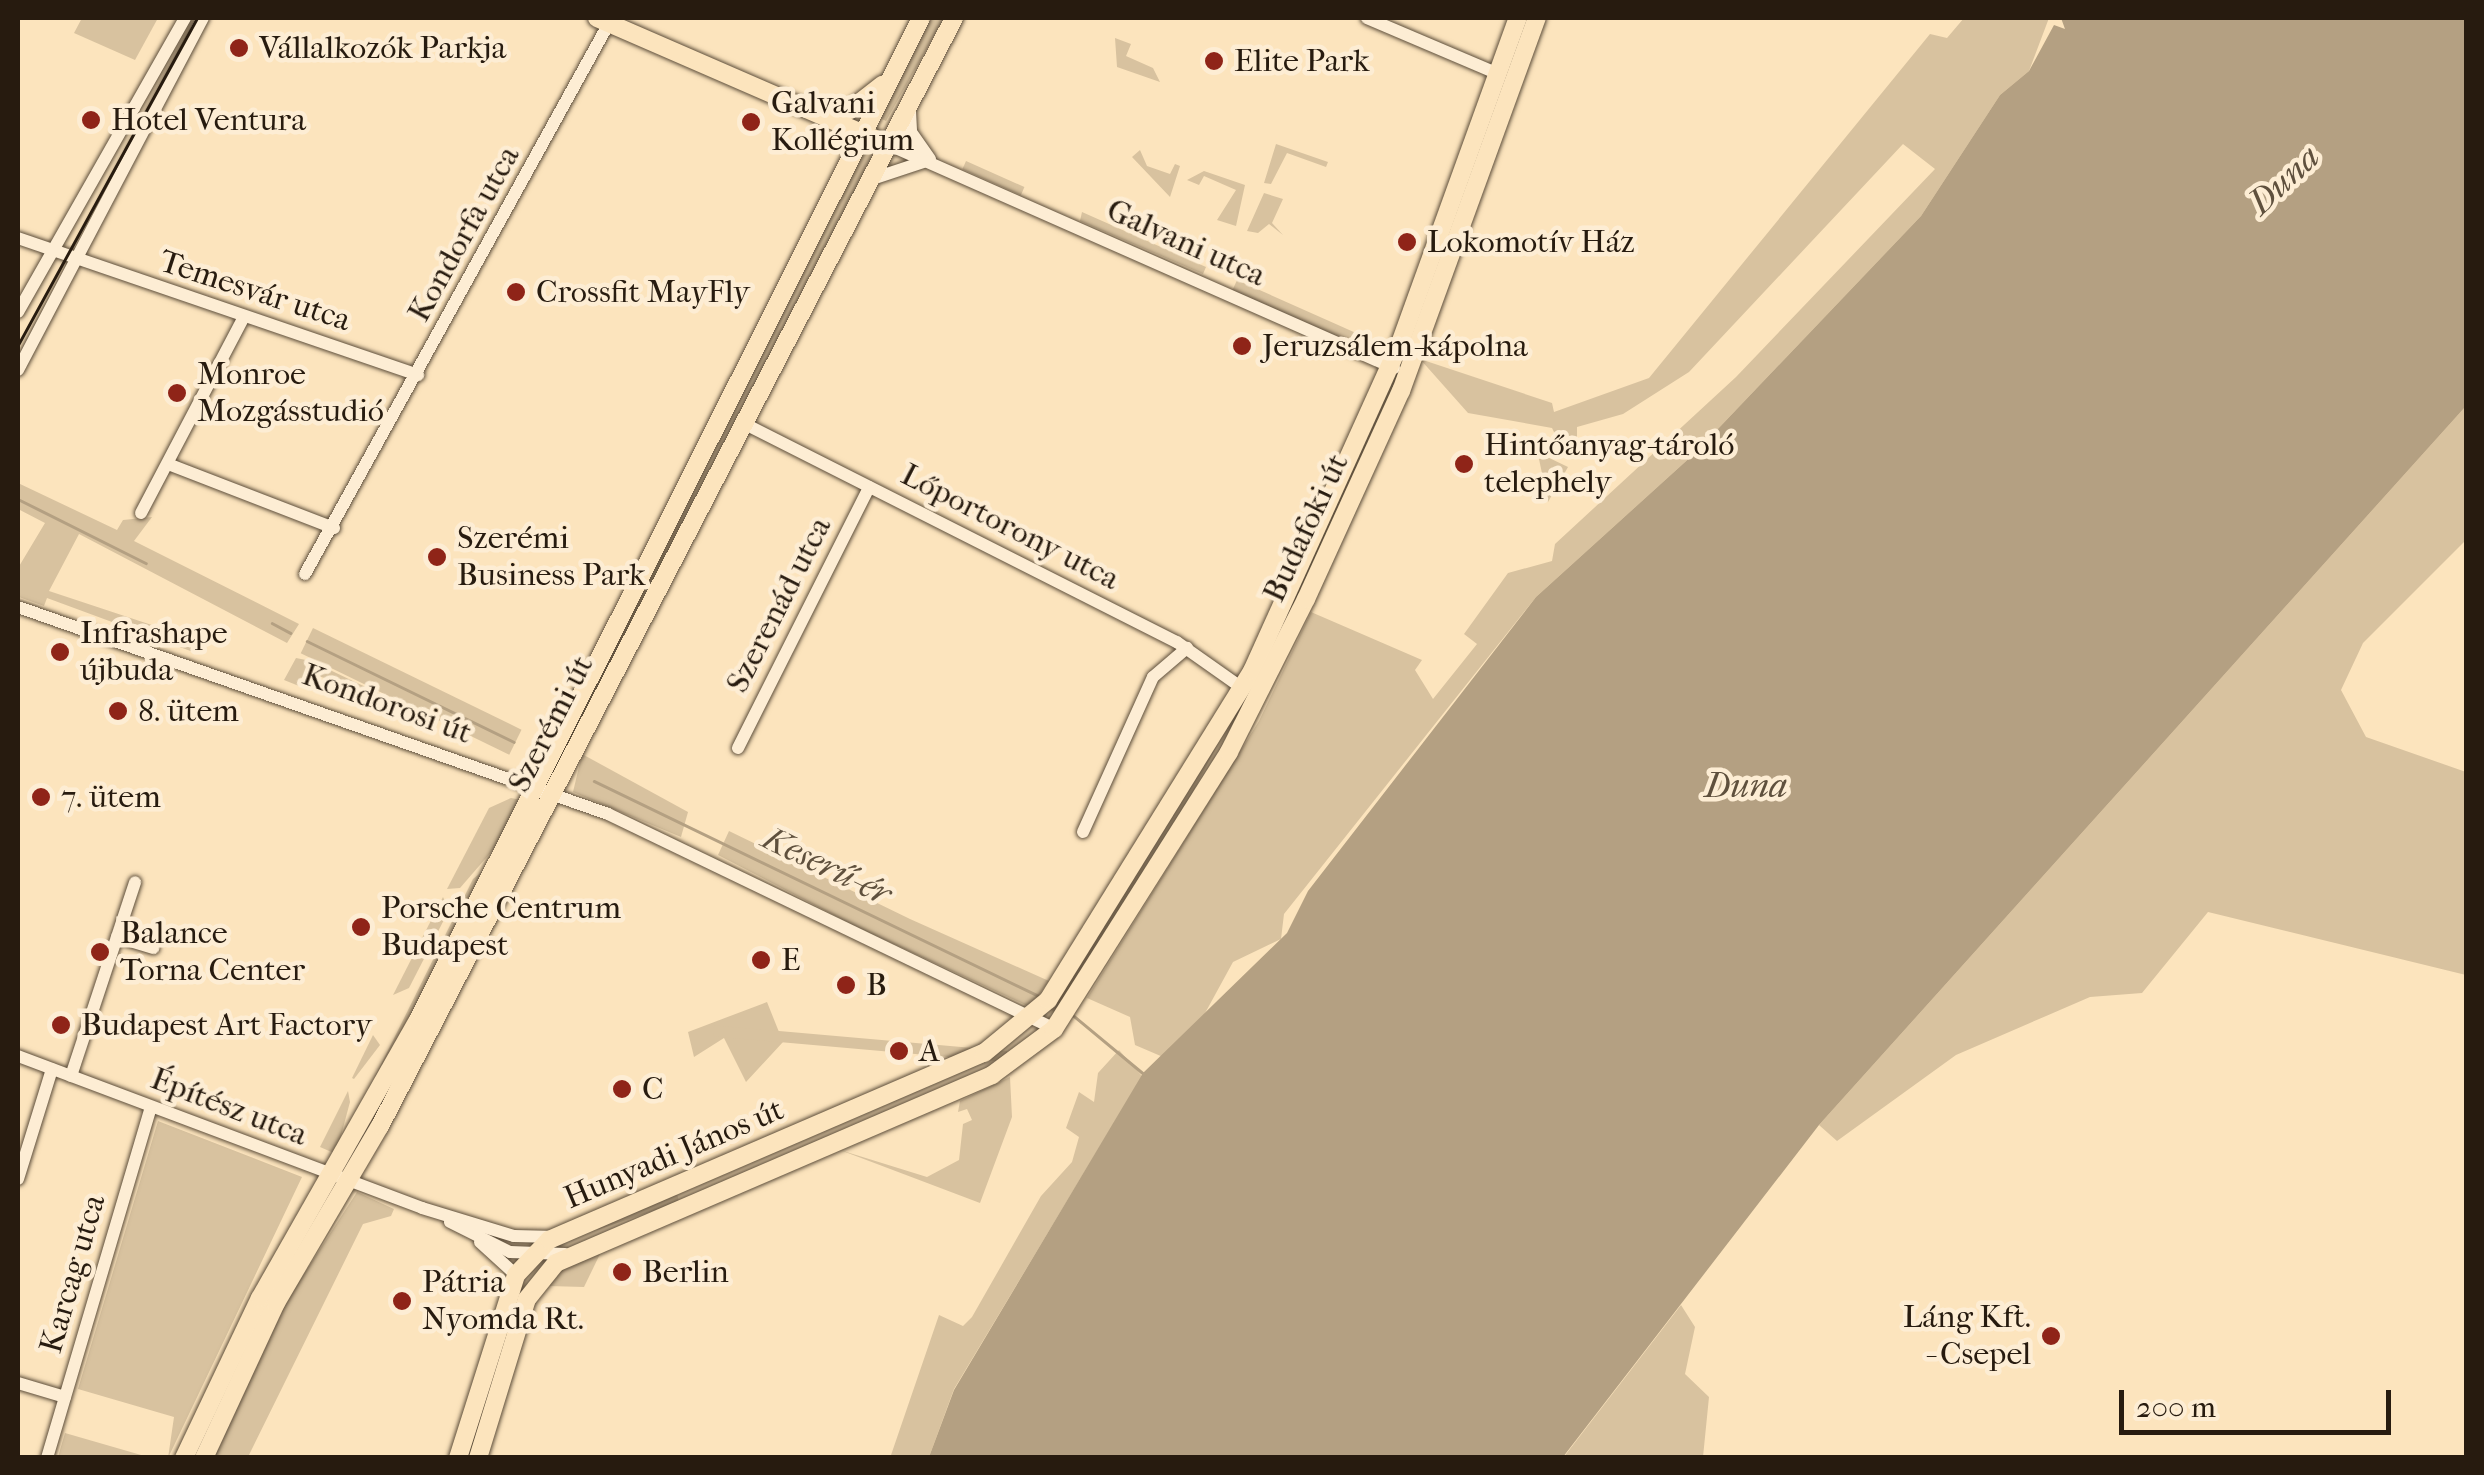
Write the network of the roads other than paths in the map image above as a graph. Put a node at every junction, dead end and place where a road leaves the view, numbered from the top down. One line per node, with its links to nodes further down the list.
1 (185, 18): 17 (street)
2 (203, 18): 20 (street)
3 (921, 18): 10 (main road, Szerémi út)
4 (954, 18): 11 (main road, Szerémi út)
5 (1367, 18): 9 (street)
6 (1518, 18): 9 (main road, Budafoki út)
7 (1536, 18): 9 (main road, Budafoki út)
8 (603, 20): 12 (main road, Galvani utca); 25 (street, Kondorfa utca)
9 (1506, 76): 24 (main road, Budafoki út)
10 (890, 78): 12 (main road); 13 (main road, Szerémi út)
11 (913, 98): 14 (main road, Szerémi út); 15 (street, Galvani utca)
12 (797, 106): 13 (main road, Galvani utca)
13 (863, 135): 14 (main road, Galvani utca); 39 (main road, Szerémi út)
14 (889, 145): 15 (street, Galvani utca); 16 (main road, Szerémi út)
15 (940, 167): 16 (street, Galvani utca); 24 (street, Galvani utca)
16 (871, 180): 26 (main road, Szerémi út)
17 (82, 198): 19 (street); 20 (street)
18 (18, 238): 19 (street, Temesvár utca)
19 (50, 250): 20 (street, Temesvár utca); 21 (street)
20 (74, 260): 22 (street, Temesvár utca); 23 (street)
21 (18, 312)
22 (244, 317): 25 (street, Temesvár utca); 29 (street)
23 (18, 370)
24 (1399, 370): 27 (main road, Budafoki út); 28 (main road, Budafoki út)
25 (418, 375): 32 (street, Kondorfa utca)
26 (747, 424): 30 (street, Lőportorony utca); 39 (main road, Szerémi út)
27 (1351, 450): 28 (main road); 36 (main road, Budafoki út)
28 (1372, 459): 37 (main road, Budafoki út)
29 (168, 464): 31 (street); 32 (street)
30 (870, 487): 35 (street, Lőportorony utca); 38 (street, Szerenád utca)
31 (142, 513)
32 (334, 528): 33 (street, Kondorfa utca)
33 (305, 574)
34 (18, 607): 39 (street, Kondorosi út)
35 (1187, 648): 36 (street, Lőportorony utca); 40 (street)
36 (1242, 688): 37 (main road); 44 (main road, Budafoki út)
37 (1258, 699): 45 (main road, Budafoki út)
38 (738, 748)
39 (543, 789): 44 (street, Kondorosi út); 51 (main road, Szerémi út)
40 (1084, 832)
41 (135, 882): 42 (street)
42 (117, 936): 43 (street); 48 (street)
43 (154, 948)
44 (1036, 1016): 45 (street, Kondorosi út); 50 (main road, Hunyadi János út)
45 (1054, 1029): 54 (main road, Hunyadi János út)
46 (18, 1056): 47 (street, Építész utca)
47 (52, 1069): 48 (street, Építész utca); 52 (street)
48 (71, 1076): 49 (street, Építész utca)
49 (151, 1107): 51 (street, Építész utca); 64 (street, Karcag utca)
50 (728, 1164): 53 (main road, Hunyadi János út); 54 (main road)
51 (340, 1178): 56 (street, Építész utca); 66 (main road, Szerémi út); 67 (main road, Szerémi út)
52 (18, 1179)
53 (684, 1182): 55 (main road); 58 (main road, Hunyadi János út)
54 (736, 1183): 55 (main road, Hunyadi János út)
55 (692, 1202): 60 (main road, Hunyadi János út)
56 (422, 1208): 57 (street, Építész utca); 59 (street, Építész utca)
57 (494, 1231): 58 (street, Építész utca); 61 (street, Építész utca)
58 (558, 1236): 61 (main road, Hunyadi János út)
59 (475, 1239): 61 (street, Építész utca); 61 (street, Építész utca)
60 (568, 1254): 61 (street, Építész utca); 62 (main road, Hunyadi János út)
61 (523, 1262): 62 (main road); 68 (main road)
62 (531, 1294): 69 (main road, Hunyadi János út)
63 (18, 1383): 64 (street)
64 (65, 1398): 65 (street, Karcag utca)
65 (47, 1458)
66 (184, 1458)
67 (204, 1458)
68 (458, 1458)
69 (478, 1458)

